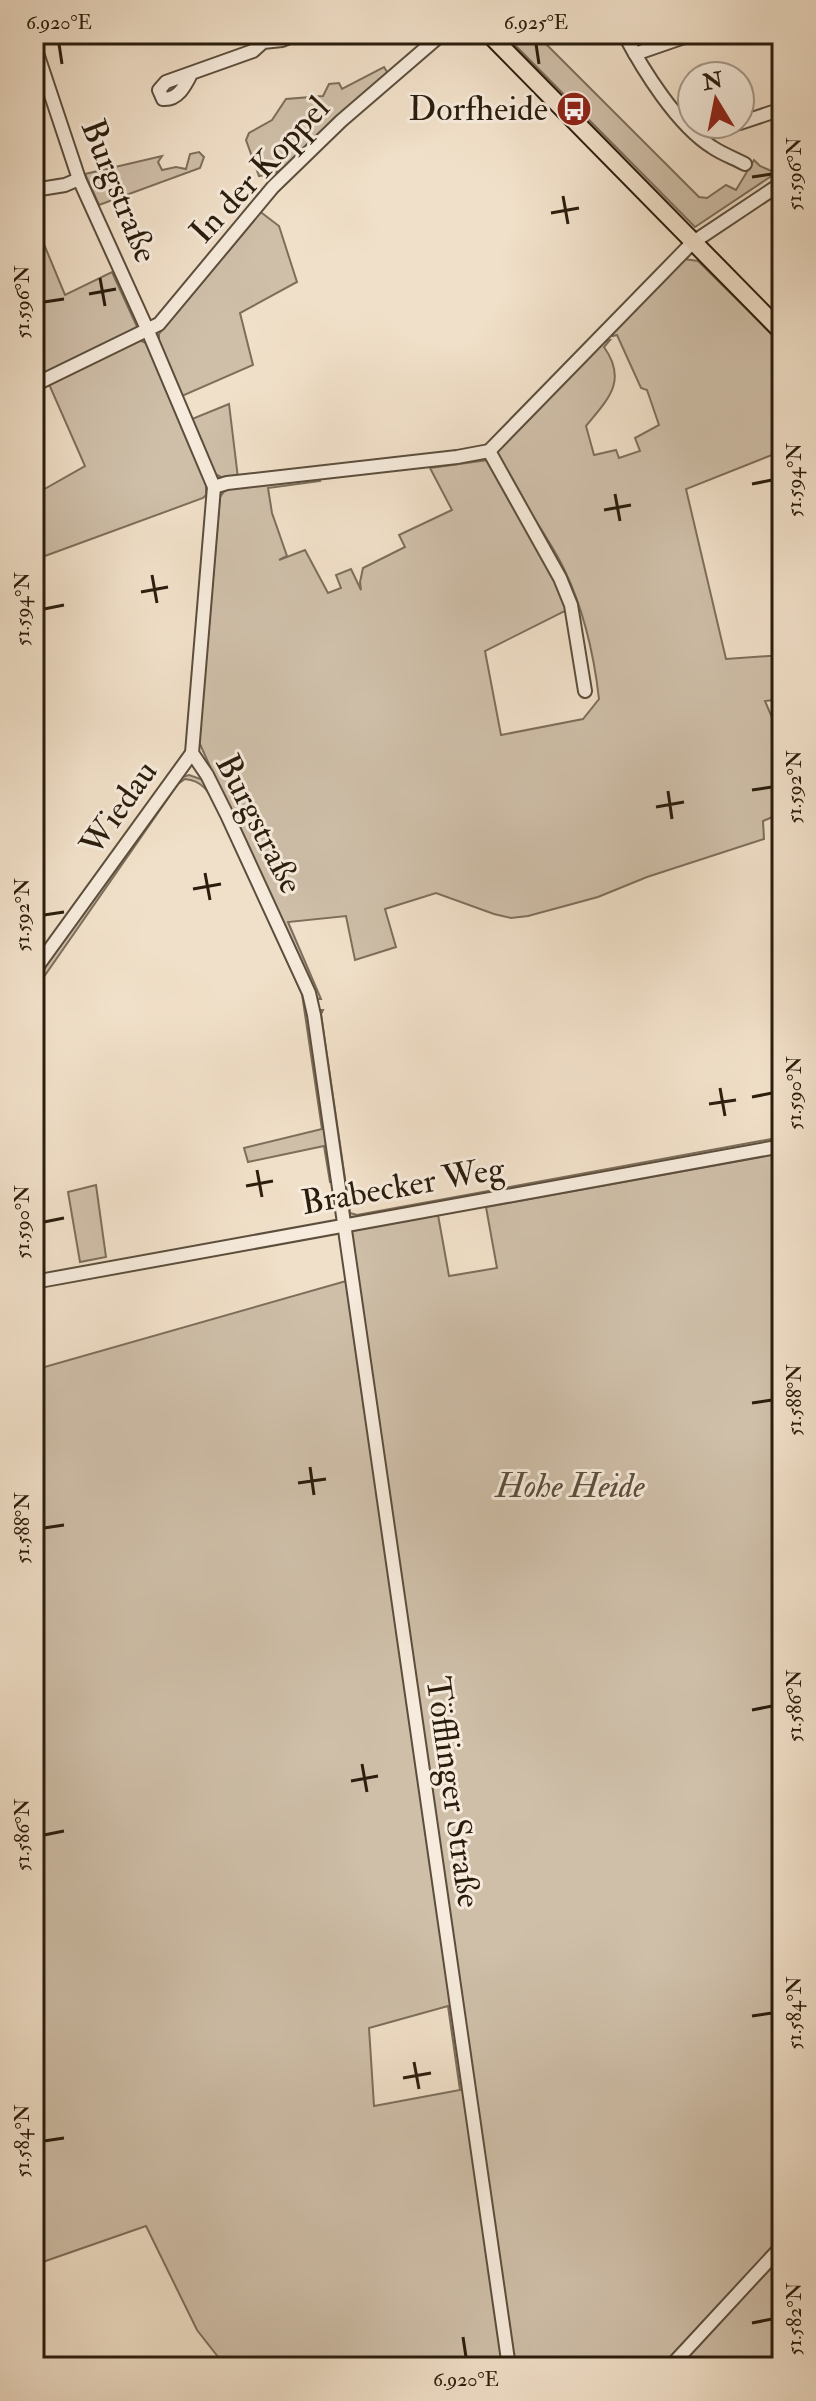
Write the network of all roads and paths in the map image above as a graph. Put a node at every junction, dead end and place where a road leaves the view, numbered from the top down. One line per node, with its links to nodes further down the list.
1 (297, 34): 6 (street)
2 (442, 34): 19 (street, In der Koppel)
3 (489, 34): 18 (main road)
4 (624, 34): 8 (street)
5 (693, 34): 8 (street)
6 (264, 38): 9 (street)
7 (34, 44): 15 (street, Burgstraße)
8 (635, 54): 11 (street)
9 (191, 74)
10 (782, 109): 12 (street)
11 (676, 111)
12 (756, 117)
13 (703, 140): 14 (street)
14 (745, 164)
15 (79, 179): 17 (street); 19 (street, Burgstraße)
16 (782, 183): 18 (street)
17 (34, 190)
18 (692, 243): 20 (main road); 22 (street)
19 (148, 331): 21 (street, In der Koppel); 23 (street, Burgstraße)
20 (782, 332)
21 (34, 385)
22 (489, 451): 23 (street); 24 (street)
23 (214, 487): 25 (street, Burgstraße)
24 (585, 691)
25 (192, 753): 26 (street, Wiedau); 28 (street, Burgstraße)
26 (35, 969)
27 (782, 1146): 28 (street, Brabecker Weg)
28 (343, 1225): 29 (street, Brabecker Weg); 31 (street, Töfflinger Straße)
29 (34, 1282)
30 (782, 2246): 32 (street)
31 (509, 2367)
32 (670, 2367)

